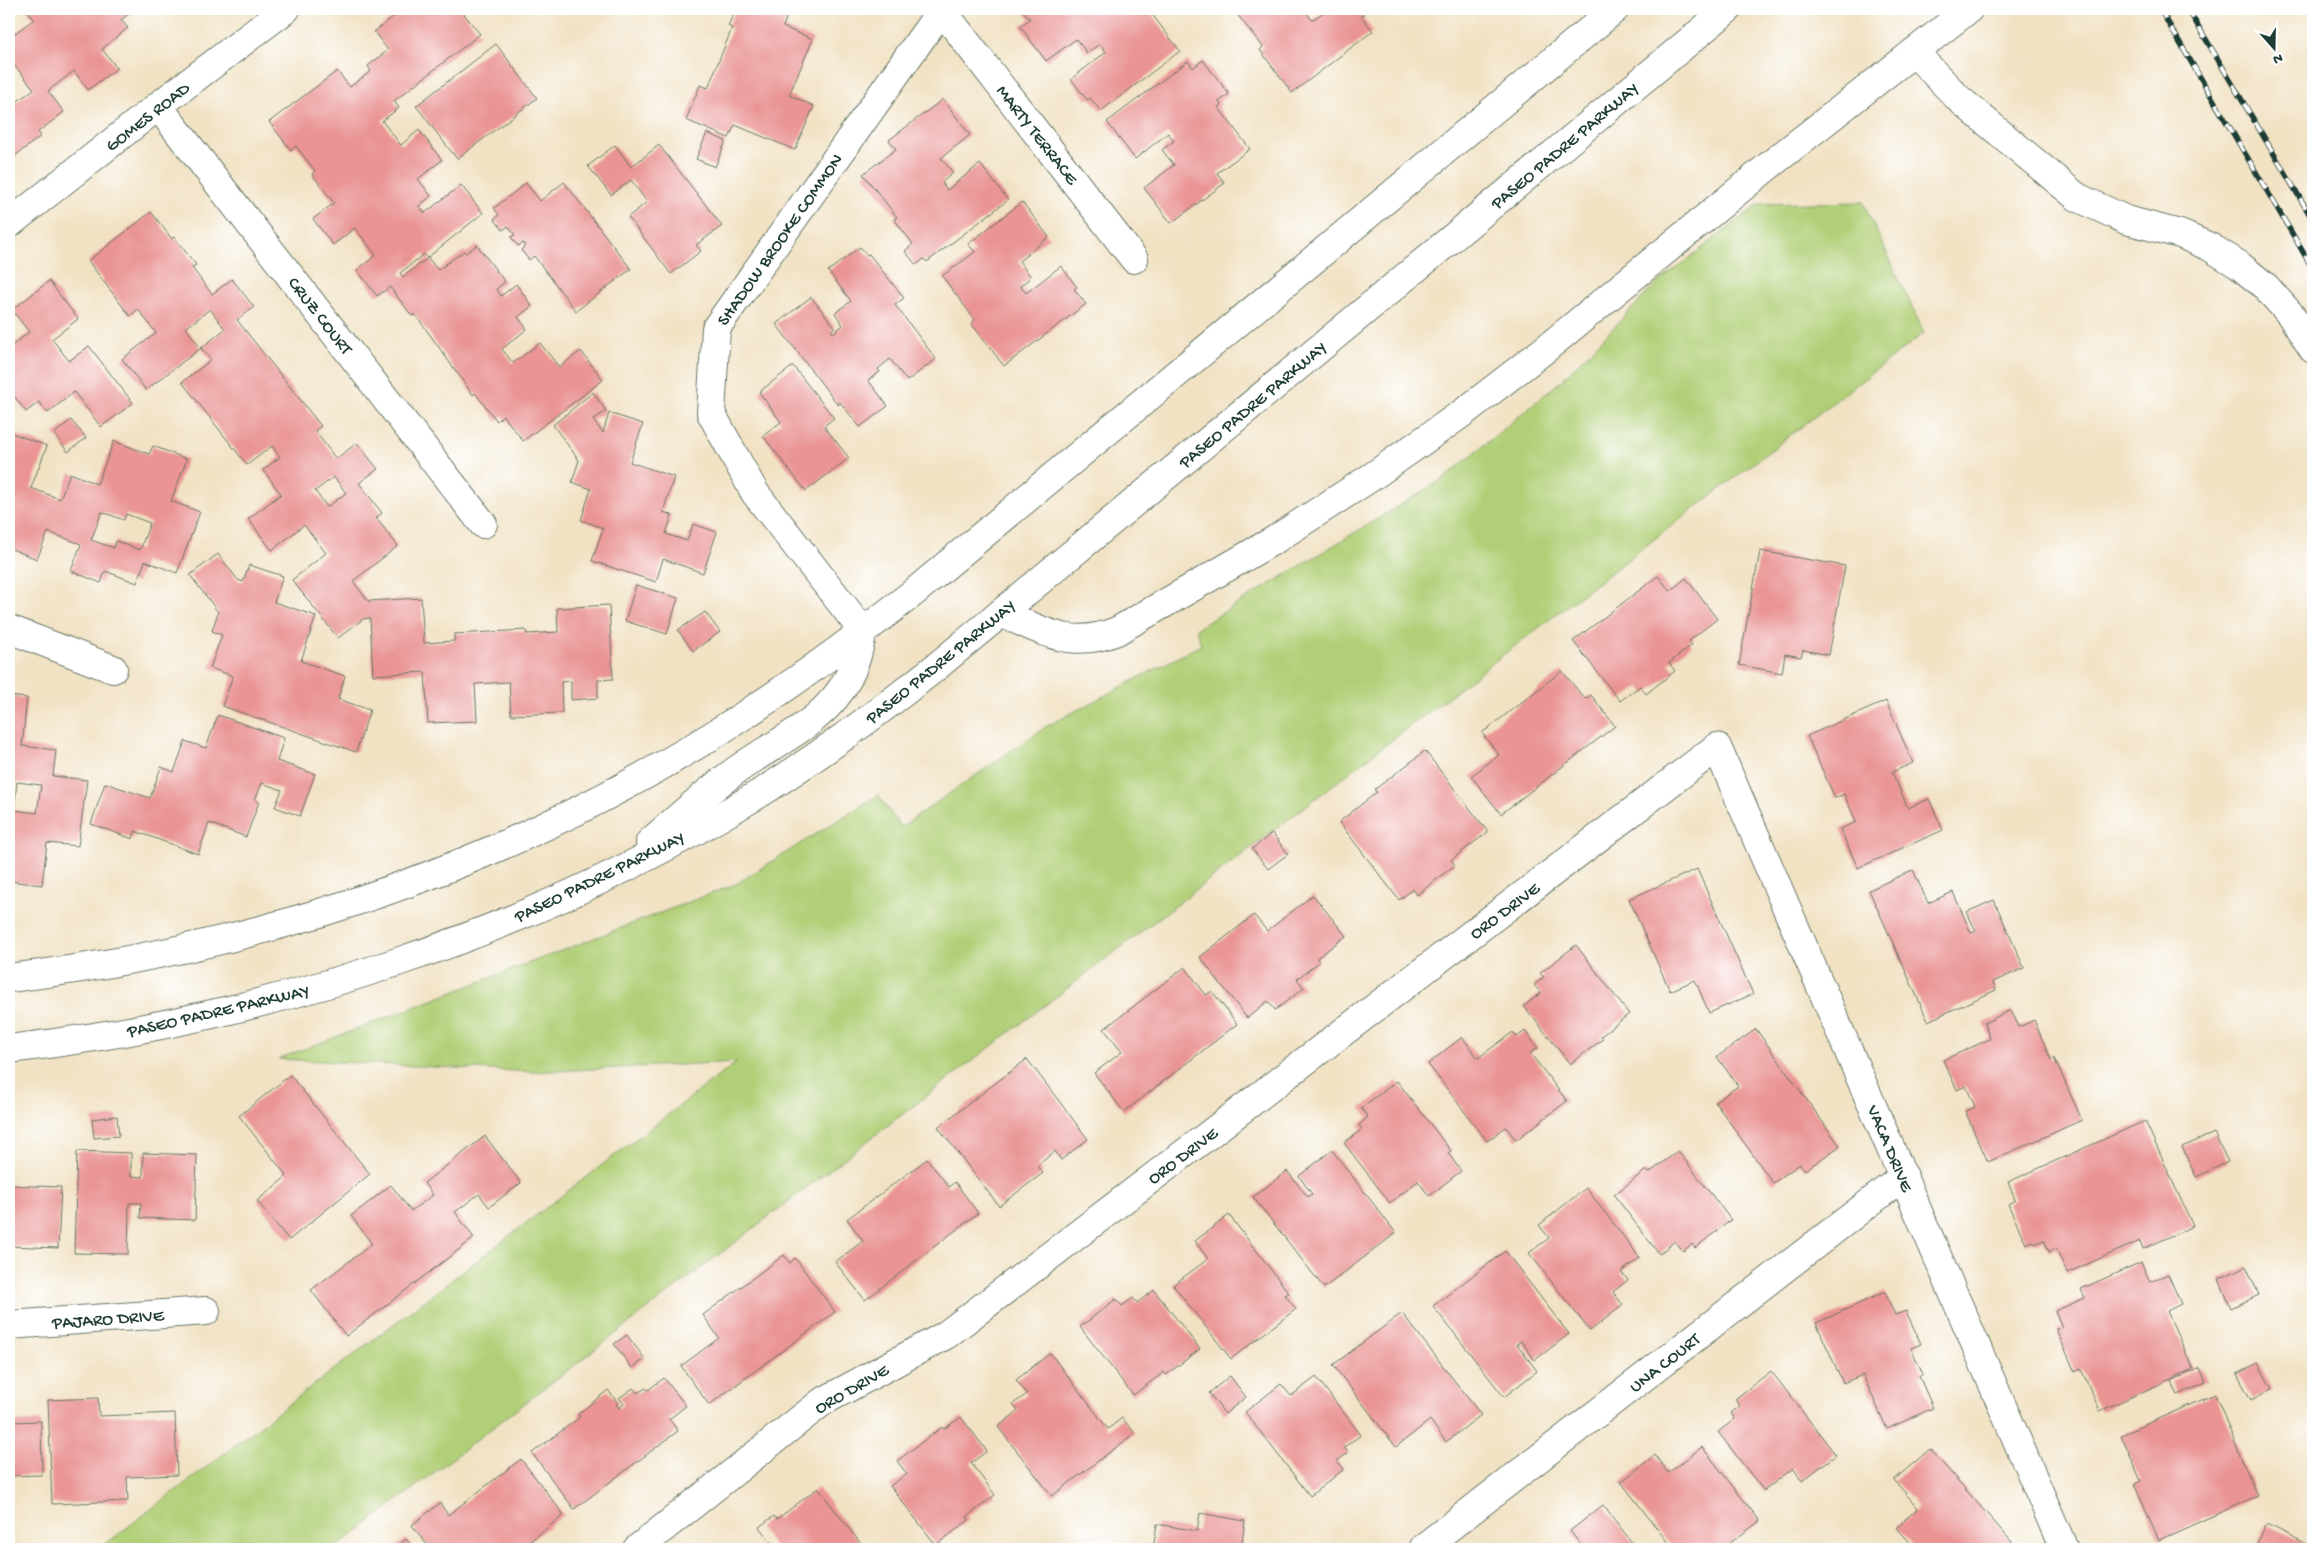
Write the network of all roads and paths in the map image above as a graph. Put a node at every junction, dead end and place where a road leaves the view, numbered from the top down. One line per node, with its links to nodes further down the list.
1 (286, 9): 7 (street, GOMES ROAD)
2 (942, 9): 9 (street, MARTY TERRACE); 14 (street, SHADOW BROOKE COMMON)
3 (1615, 9): 14 (street)
4 (1728, 9): 12 (street, PASEO PADRE PARKWAY)
5 (1969, 9): 6 (street)
6 (1914, 52): 10 (street); 12 (street)
7 (158, 106): 8 (street, GOMES ROAD); 11 (street, CRUZ COURT)
8 (9, 224)
9 (1134, 259)
10 (2313, 349)
11 (483, 524)
12 (1001, 613): 17 (street, PASEO PADRE PARKWAY)
13 (9, 629): 15 (street)
14 (863, 632): 17 (street); 18 (street)
15 (113, 669)
16 (1717, 747): 20 (street, VACA DRIVE); 23 (street, ORO DRIVE)
17 (614, 872): 19 (street, PASEO PADRE PARKWAY)
18 (9, 978)
19 (9, 1050)
20 (1904, 1176): 24 (street, UNA COURT); 25 (street, VACA DRIVE)
21 (206, 1311): 22 (street, PAJARO DRIVE)
22 (9, 1325)
23 (654, 1545)
24 (1424, 1547)
25 (2064, 1549)

